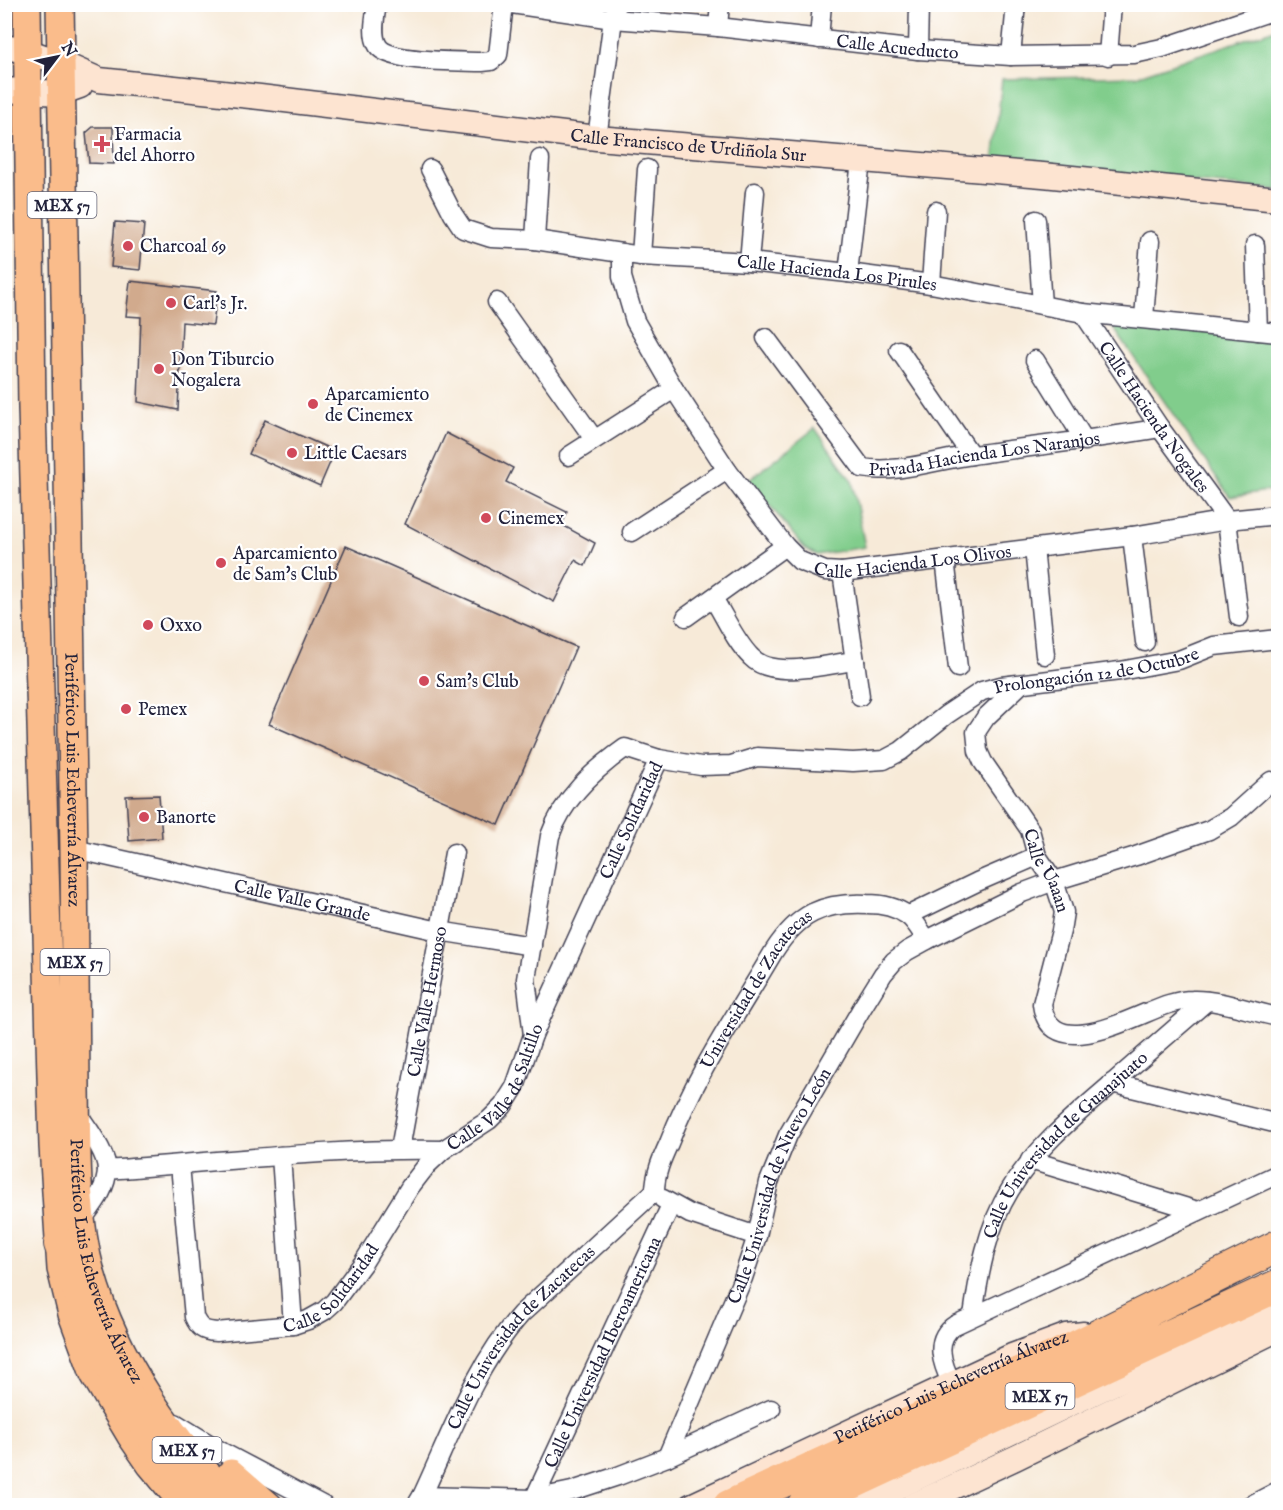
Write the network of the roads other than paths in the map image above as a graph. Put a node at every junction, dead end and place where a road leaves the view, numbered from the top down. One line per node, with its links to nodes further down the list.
1 (27, 4): 15 (main road, Periférico Luis Echeverría Álvarez / MEX 57)
2 (60, 4): 19 (main road, Periférico Luis Echeverría Álvarez / MEX 57)
3 (377, 4): 4 (street)
4 (504, 4)
5 (512, 4): 11 (street, Calle Acueducto)
6 (720, 4): 13 (street)
7 (822, 4): 14 (street)
8 (919, 4): 16 (street)
9 (1016, 4): 17 (street)
10 (1112, 4): 18 (street)
11 (612, 9): 13 (street, Calle Acueducto); 23 (street)
12 (1278, 9): 18 (street, Calle Acueducto)
13 (718, 27): 14 (street, Calle Acueducto)
14 (819, 39): 16 (street, Calle Acueducto)
15 (16, 49): 19 (street, Calle Francisco de Urdiñola Sur); 21 (main road, Periférico Luis Echeverría Álvarez / MEX 57)
16 (918, 50): 17 (street, Calle Acueducto)
17 (1011, 56): 18 (street, Calle Acueducto)
18 (1108, 56)
19 (61, 63): 20 (street, Calle Francisco de Urdiñola Sur); 22 (main road, Periférico Luis Echeverría Álvarez / MEX 57)
20 (99, 80): 22 (street, Calle Francisco de Urdiñola Sur); 23 (street, Calle Francisco de Urdiñola Sur)
21 (16, 90): 22 (street); 50 (main road, Periférico Luis Echeverría Álvarez / MEX 57)
22 (60, 93): 54 (main road, Periférico Luis Echeverría Álvarez / MEX 57)
23 (597, 138): 25 (street, Calle Francisco de Urdiñola Sur)
24 (540, 159): 32 (street)
25 (861, 161): 29 (street, Calle Francisco de Urdiñola Sur); 38 (street)
26 (430, 169): 32 (street, Calle Hacienda Los Pirules)
27 (647, 169): 36 (street)
28 (755, 192): 37 (street)
29 (1278, 199)
30 (936, 211): 39 (street)
31 (1036, 220): 41 (street)
32 (535, 240): 35 (street, Calle Hacienda Los Pirules)
33 (1150, 240): 43 (street)
34 (1255, 245): 44 (street)
35 (622, 253): 36 (street, Calle Hacienda Los Pirules); 49 (street, Calle Hacienda Los Olivos)
36 (641, 256): 37 (street, Calle Hacienda Los Pirules)
37 (749, 262): 38 (street, Calle Hacienda Los Pirules)
38 (848, 273): 39 (street, Calle Hacienda Los Pirules)
39 (931, 284): 41 (street, Calle Hacienda Los Pirules)
40 (497, 302): 52 (street)
41 (1042, 305): 42 (street, Calle Hacienda Los Pirules)
42 (1083, 313): 43 (street, Calle Hacienda Los Pirules); 51 (street, Calle Hacienda Nogales)
43 (1144, 318): 44 (street, Calle Hacienda Los Pirules)
44 (1258, 331): 45 (street, Calle Hacienda Los Pirules)
45 (1278, 333)
46 (766, 338): 55 (street, Privada Hacienda Los Naranjos)
47 (899, 350): 55 (street)
48 (1035, 360): 53 (street)
49 (674, 389): 52 (street); 57 (street, Calle Hacienda Los Olivos)
50 (32, 408): 54 (main road); 105 (main road, Periférico Luis Echeverría Álvarez / MEX 57)
51 (1160, 428): 53 (street, Privada Hacienda Los Naranjos); 59 (street, Calle Hacienda Nogales)
52 (594, 439): 56 (street)
53 (1085, 441): 55 (street, Privada Hacienda Los Naranjos)
54 (68, 447): 79 (main road, Periférico Luis Echeverría Álvarez / MEX 57)
55 (971, 455)
56 (569, 456)
57 (727, 470): 60 (street); 62 (street, Calle Hacienda Los Olivos)
58 (1278, 515): 59 (street, Calle Hacienda Los Olivos)
59 (1227, 520): 61 (street, Calle Hacienda Los Olivos); 68 (street)
60 (633, 532)
61 (1132, 536): 63 (street, Calle Hacienda Los Olivos); 70 (street)
62 (785, 546): 65 (street, Calle Hacienda Los Olivos); 66 (street)
63 (1034, 548): 64 (street, Calle Hacienda Los Olivos); 71 (street)
64 (945, 560): 65 (street, Calle Hacienda Los Olivos); 73 (street)
65 (842, 572): 72 (street)
66 (713, 598): 67 (street); 72 (street)
67 (686, 617)
68 (1239, 618)
69 (1278, 639): 74 (street, Prolongación 12 de Octubre)
70 (1145, 642)
71 (1045, 655)
72 (855, 661): 75 (street)
73 (958, 669)
74 (1021, 684): 76 (street, Prolongación 12 de Octubre); 81 (street, Calle Uaaan)
75 (860, 696)
76 (925, 733): 77 (street, Calle Solidaridad)
77 (658, 759): 86 (street, Calle Valle de Saltillo); 89 (street, Calle Solidaridad)
78 (1271, 781): 82 (street, Calle Universidad de Nuevo León)
79 (74, 849): 84 (street, Calle Valle Grande); 91 (main road, Periférico Luis Echeverría Álvarez / MEX 57)
80 (454, 853): 84 (street, Calle Valle Hermoso)
81 (1037, 856): 82 (street, Calle Uaaan); 83 (street)
82 (1054, 881): 85 (street, Calle Universidad de Nuevo León); 87 (street, Calle Uaaan)
83 (909, 915): 85 (street); 100 (street, Universidad de Zacatecas)
84 (439, 931): 86 (street, Calle Valle Grande); 93 (street, Calle Valle Hermoso)
85 (927, 940): 104 (street, Calle Universidad de Nuevo León)
86 (532, 946): 89 (street, Calle Valle de Saltillo)
87 (1207, 1001): 88 (street, Calle Uaaan); 90 (street, Calle Universidad de Guanajuato)
88 (1278, 1017)
89 (533, 1035): 94 (street, Calle Valle de Saltillo)
90 (1112, 1083): 92 (street); 96 (street, Calle Universidad de Guanajuato)
91 (76, 1112): 98 (street); 103 (main road, Periférico Luis Echeverría Álvarez / MEX 57)
92 (1278, 1124)
93 (400, 1149): 94 (street, Calle Valle de Saltillo); 95 (street, Calle Valle de Saltillo)
94 (443, 1150): 108 (street, Calle Solidaridad)
95 (281, 1156): 97 (street, Calle Valle de Saltillo); 108 (street)
96 (1030, 1160): 102 (street); 107 (street, Calle Universidad de Guanajuato)
97 (180, 1165): 98 (street, Calle Valle de Saltillo); 108 (street, Calle Solidaridad)
98 (107, 1170): 103 (street)
99 (1278, 1174): 102 (street)
100 (655, 1191): 101 (street); 118 (street, Calle Universidad de Zacatecas)
101 (671, 1205): 104 (street); 117 (street, Calle Universidad Iberoamericana)
102 (1198, 1211): 107 (street)
103 (82, 1220): 112 (main road, Periférico Luis Echeverría Álvarez / MEX 57)
104 (757, 1236): 115 (street, Calle Universidad de Nuevo León)
105 (60, 1244): 119 (main road, Periférico Luis Echeverría Álvarez / MEX 57); 120 (highway)
106 (1273, 1272): 110 (highway, Periférico Luis Echeverría Álvarez / MEX 57); 126 (highway, MEX 57); 127 (street)
107 (973, 1316): 111 (street)
108 (292, 1325)
109 (1278, 1329): 128 (street)
110 (1105, 1332): 111 (street, Periférico Luis Echeverría Álvarez); 125 (highway, MEX 57)
111 (952, 1384): 124 (street, Periférico Luis Echeverría Álvarez)
112 (143, 1386): 114 (main road); 121 (main road, Periférico Luis Echeverría Álvarez / MEX 57)
113 (771, 1409): 115 (street)
114 (175, 1423): 122 (main road); 123 (street)
115 (667, 1457): 117 (street)
116 (1278, 1491): 129 (street)
117 (534, 1499): 118 (street)
118 (419, 1501)
119 (185, 1506)
120 (208, 1506)
121 (241, 1506)
122 (269, 1506)
123 (324, 1506)
124 (691, 1506)
125 (729, 1506)
126 (803, 1506)
127 (858, 1506)
128 (912, 1506)
129 (1249, 1506)

